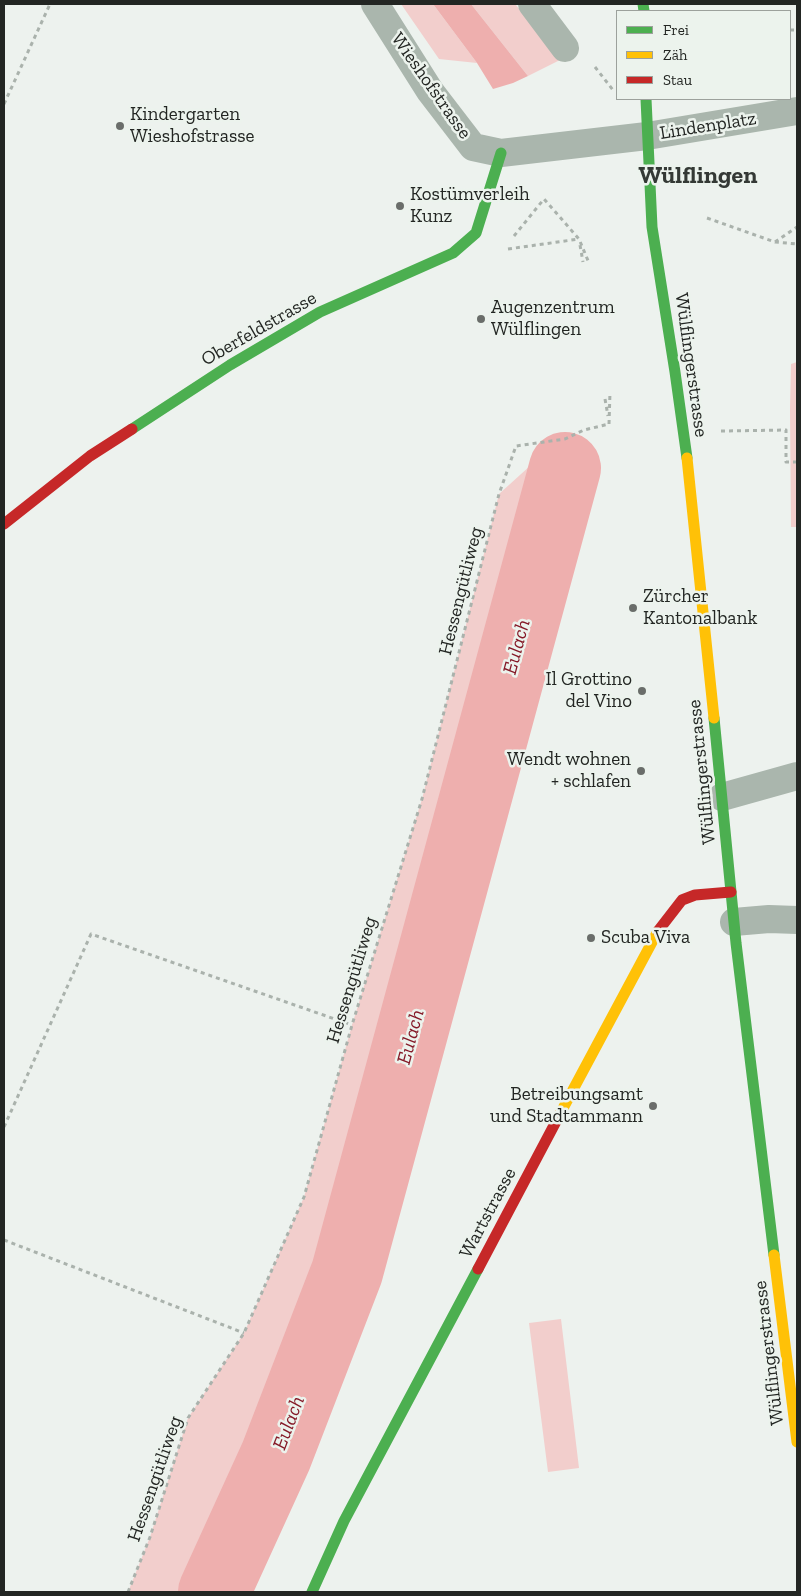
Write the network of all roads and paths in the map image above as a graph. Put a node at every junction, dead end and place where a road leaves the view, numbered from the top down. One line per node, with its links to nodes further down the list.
1 (50, 4): 8 (path)
2 (375, 4): 11 (street, Wieshofstrasse)
3 (532, 4): 4 (street)
4 (565, 48)
5 (594, 66): 6 (path)
6 (616, 95)
7 (646, 100): 10 (street, Wülflingerstrasse)
8 (4, 104)
9 (797, 111): 10 (street, Lindenplatz)
10 (647, 136): 11 (street, Wieshofstrasse); 26 (street, Wülflingerstrasse)
11 (501, 153): 24 (street, Oberfeldstrasse)
12 (707, 218): 15 (path)
13 (797, 227): 15 (path)
14 (580, 239): 14 (path); 17 (path); 18 (path)
15 (774, 242): 16 (path)
16 (797, 244)
17 (583, 262)
18 (589, 263)
19 (610, 392): 21 (path)
20 (605, 399): 21 (path)
21 (609, 424): 30 (path, Hessengütliweg)
22 (721, 431): 23 (path)
23 (797, 462)
24 (4, 524)
25 (797, 776): 26 (street)
26 (722, 797): 27 (street, Wülflingerstrasse)
27 (731, 892): 29 (street, Wülflingerstrasse); 36 (street, Wartstrasse)
28 (797, 920): 29 (street)
29 (734, 922): 34 (street, Wülflingerstrasse)
30 (352, 1025): 31 (path); 33 (path, Hessengütliweg)
31 (4, 1127)
32 (4, 1240): 33 (path)
33 (244, 1333): 35 (path, Hessengütliweg)
34 (797, 1442)
35 (128, 1592)
36 (312, 1592)

